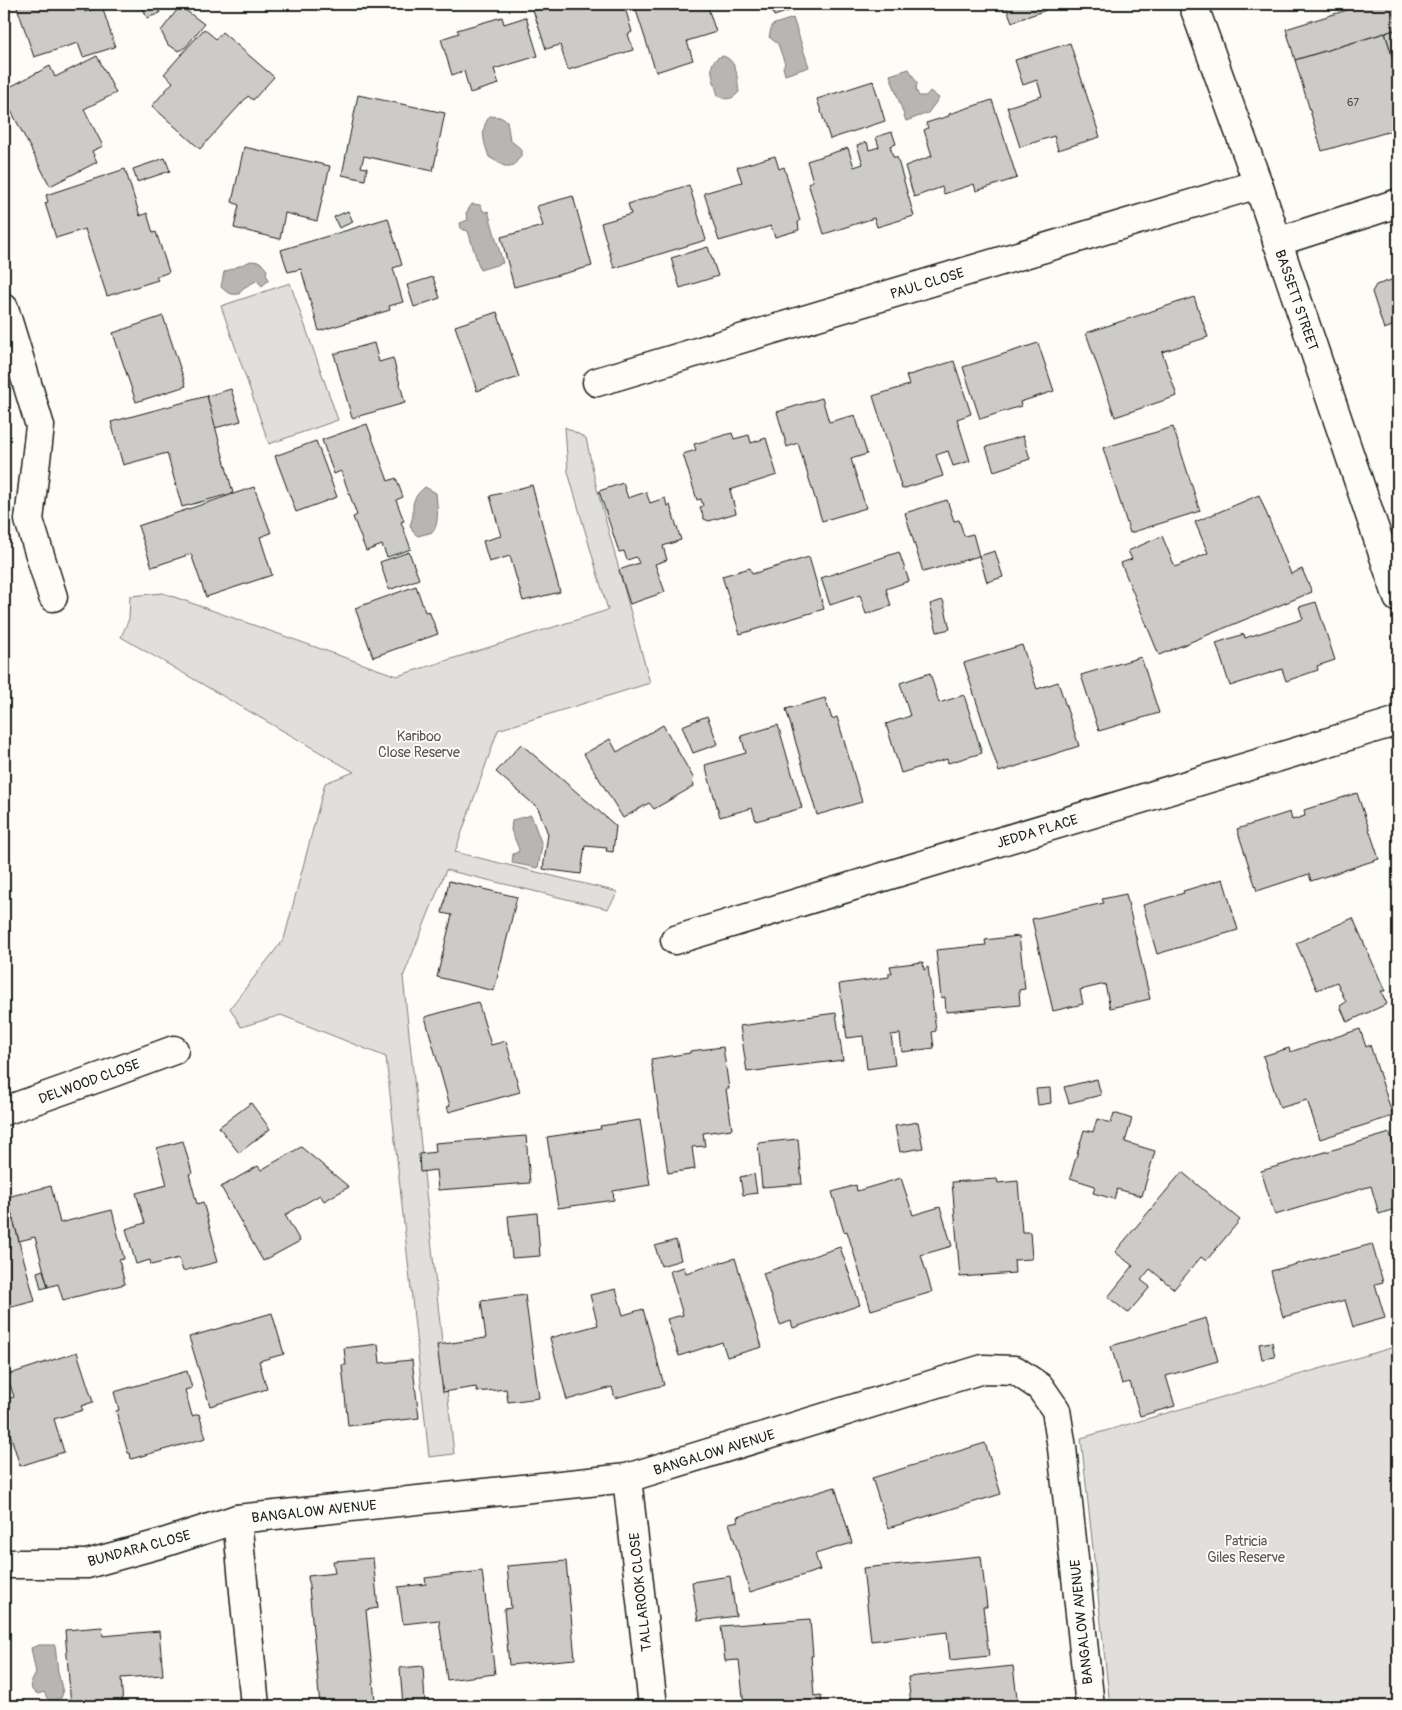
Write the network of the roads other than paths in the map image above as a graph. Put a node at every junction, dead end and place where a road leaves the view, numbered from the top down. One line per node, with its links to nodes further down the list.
1 (1193, 4): 2 (street, BASSETT STREET)
2 (1258, 184): 4 (street, BASSETT STREET); 6 (street, PAUL CLOSE)
3 (1398, 203): 4 (street)
4 (1278, 242): 8 (street, BASSETT STREET)
5 (4, 308): 7 (street)
6 (597, 382)
7 (53, 597)
8 (1398, 598)
9 (1398, 721): 10 (street, JEDDA PLACE)
10 (675, 940)
11 (174, 1050): 12 (street, DELWOOD CLOSE)
12 (4, 1111)
13 (627, 1478): 14 (street, BANGALOW AVENUE); 17 (street, TALLAROOK CLOSE); 18 (street, BANGALOW AVENUE)
14 (237, 1519): 15 (street, BUNDARA CLOSE); 16 (street, BANGALOW AVENUE)
15 (9, 1564)
16 (255, 1706)
17 (653, 1706)
18 (1090, 1706)

